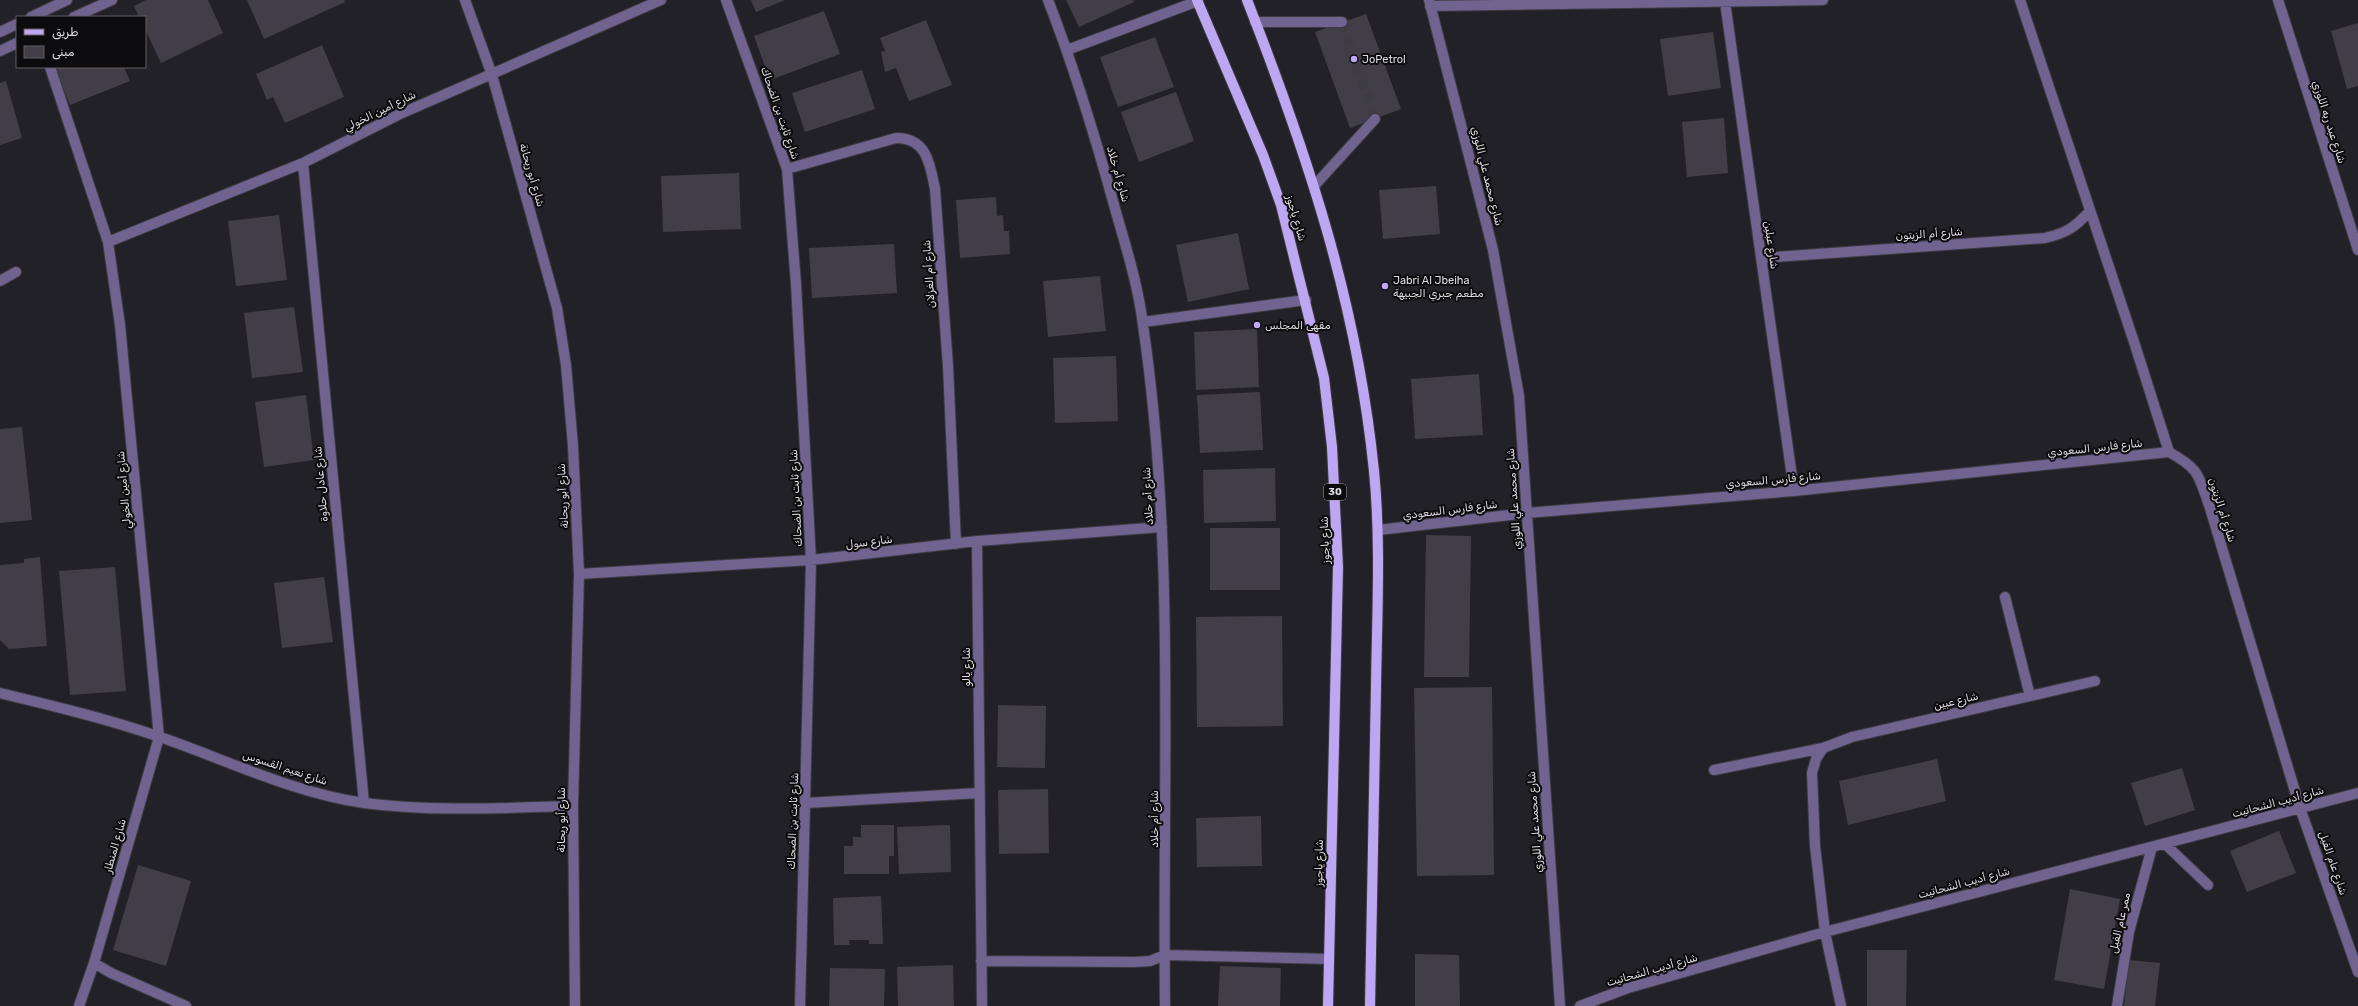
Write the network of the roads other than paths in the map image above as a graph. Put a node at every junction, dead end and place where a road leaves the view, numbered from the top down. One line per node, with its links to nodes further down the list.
1 (67, 0): 14 (street)
2 (112, 0): 15 (street)
3 (465, 0): 24 (street, شارع أبو ريحانة)
4 (661, 0): 24 (street, شارع أمين الخولي)
5 (726, 0): 27 (street, شارع ثابت بن الضحاك)
6 (1048, 0): 21 (street, شارع أم خلاد)
7 (1247, 0): 16 (main road)
8 (1823, 0): 12 (street)
9 (2020, 0): 29 (street)
10 (2278, 0): 31 (street, شارع عبد ربه اللوزي)
11 (1197, 1): 21 (street); 35 (main road, شارع ياجوز / 30)
12 (1725, 2): 13 (street); 32 (street, شارع عبلين)
13 (1430, 3): 39 (street, شارع محمد علي اللوزي)
14 (33, 16)
15 (76, 16)
16 (1255, 22): 17 (street); 28 (main road)
17 (1342, 22)
18 (16, 24): 19 (street)
19 (0, 32)
20 (16, 43): 22 (street)
21 (1067, 50): 36 (street, شارع أم خلاد)
22 (0, 51)
23 (50, 68): 30 (street, شارع أمين الخولي)
24 (492, 75): 26 (street, شارع أمين الخولي); 45 (street, شارع أبو ريحانة)
25 (1375, 119): 28 (street)
26 (303, 163): 30 (street, شارع أمين الخولي); 55 (street, شارع عادل حلاوة)
27 (787, 170): 43 (street, شارع أم الغزلان); 44 (street, شارع ثابت بن الضحاك)
28 (1315, 185): 41 (main road)
29 (2090, 211): 32 (street, شارع أم الزيتون); 37 (street)
30 (108, 242): 50 (street, شارع أمين الخولي)
31 (2358, 250)
32 (1761, 258): 38 (street, شارع عبلين)
33 (16, 272): 34 (street)
34 (0, 281)
35 (1306, 300): 36 (street); 64 (main road, شارع ياجوز / 30)
36 (1143, 322): 40 (street, شارع أم خلاد)
37 (2169, 452): 38 (street, شارع فارس السعودي); 58 (street, شارع أم الزيتون)
38 (1794, 491): 39 (street, شارع فارس السعودي)
39 (1527, 513): 41 (street, شارع فارس السعودي); 76 (street, شارع محمد علي اللوزي)
40 (1162, 528): 42 (street, شارع سول); 63 (street, شارع أم خلاد)
41 (1378, 530): 75 (main road)
42 (977, 541): 43 (street, شارع سول); 53 (street, شارع يالو)
43 (956, 544): 44 (street, شارع سول)
44 (811, 560): 45 (street, شارع سول); 56 (street, شارع ثابت بن الضحاك)
45 (579, 574): 57 (street, شارع أبو ريحانة)
46 (2005, 597): 49 (street)
47 (2095, 681): 49 (street, شارع عبين)
48 (0, 693): 50 (street, شارع نعيم القسوس)
49 (2030, 696): 51 (street, شارع عبين)
50 (159, 736): 55 (street, شارع نعيم القسوس); 66 (street, شارع المنطار)
51 (1823, 748): 52 (street, شارع عبين); 62 (street)
52 (1714, 770)
53 (979, 793): 56 (street); 65 (street, شارع يالو)
54 (2358, 793): 58 (street, شارع أديب الشحاتيت)
55 (364, 802): 57 (street, شارع نعيم القسوس)
56 (806, 802): 71 (street, شارع ثابت بن الضحاك)
57 (573, 806): 70 (street, شارع أبو ريحانة)
58 (2300, 808): 59 (street, شارع أديب الشحاتيت); 67 (street, شارع عام الفيل)
59 (2165, 844): 60 (street, شارع أديب الشحاتيت); 61 (street)
60 (2152, 847): 62 (street, شارع أديب الشحاتيت); 79 (street, ممر عام الفيل)
61 (2208, 885)
62 (1825, 932): 77 (street, شارع أديب الشحاتيت); 78 (street)
63 (1165, 955): 64 (street); 65 (street); 73 (street, شارع أم خلاد)
64 (1329, 959): 74 (main road, شارع ياجوز / 30)
65 (981, 960): 72 (street, شارع يالو)
66 (94, 963): 68 (street, شارع المنطار); 69 (street)
67 (2358, 972)
68 (79, 1006)
69 (186, 1006)
70 (575, 1006)
71 (800, 1006)
72 (982, 1006)
73 (1166, 1006)
74 (1328, 1006)
75 (1370, 1006)
76 (1560, 1006)
77 (1580, 1006)
78 (1841, 1006)
79 (2118, 1006)

